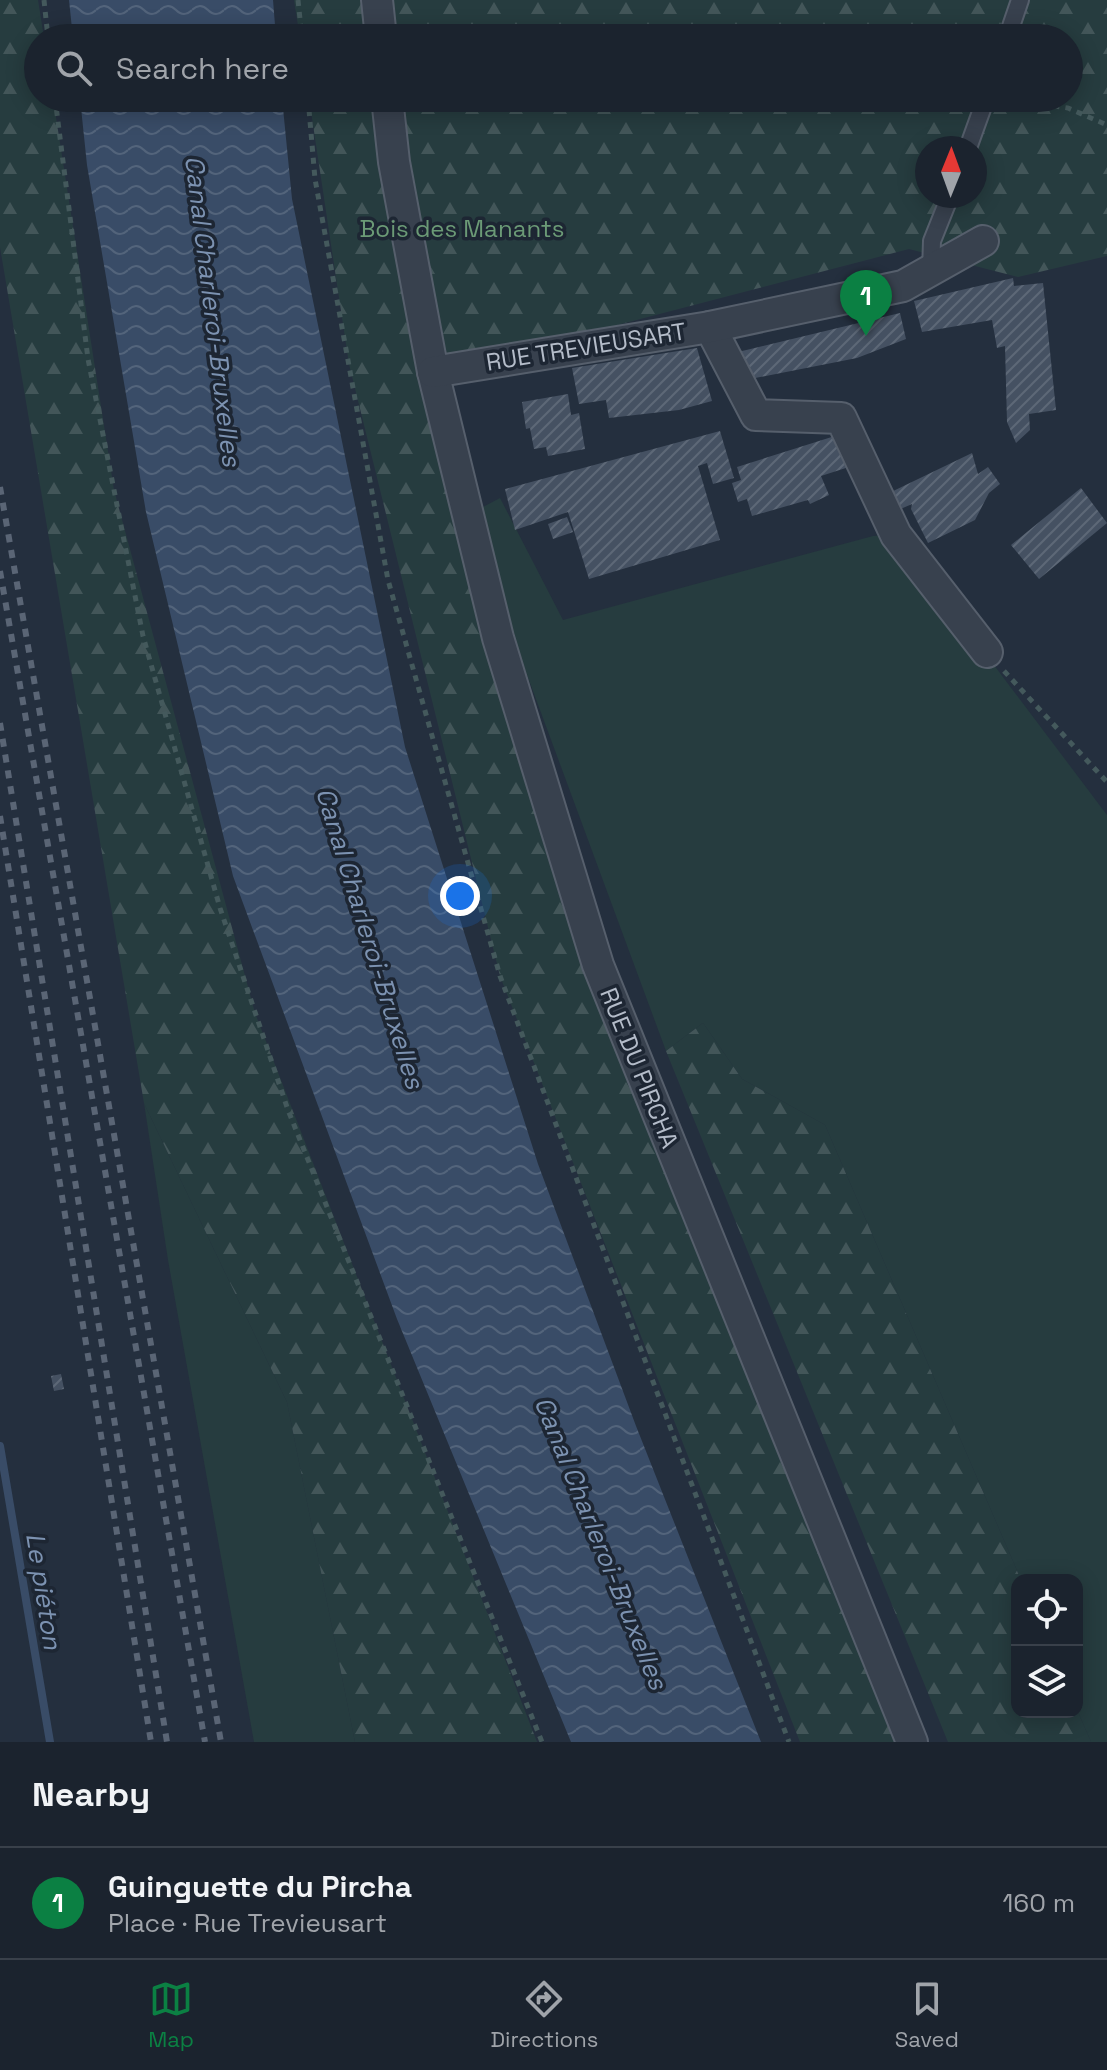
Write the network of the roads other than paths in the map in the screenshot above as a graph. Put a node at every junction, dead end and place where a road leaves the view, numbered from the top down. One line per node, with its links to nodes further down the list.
1 (377, 0): 3 (street)
2 (1020, 0): 4 (lane)
3 (380, 24)
4 (1012, 24)
5 (389, 112): 12 (street, RUE DU PIRCHA)
6 (981, 112): 7 (lane)
7 (972, 136)
8 (945, 208): 10 (lane)
9 (983, 241): 10 (street)
10 (931, 271): 11 (street)
11 (710, 327): 12 (street, RUE TREVIEUSART); 13 (street, RUE TREVIEUSART)
12 (433, 372): 14 (street, RUE DU PIRCHA)
13 (987, 652)
14 (912, 1742)

